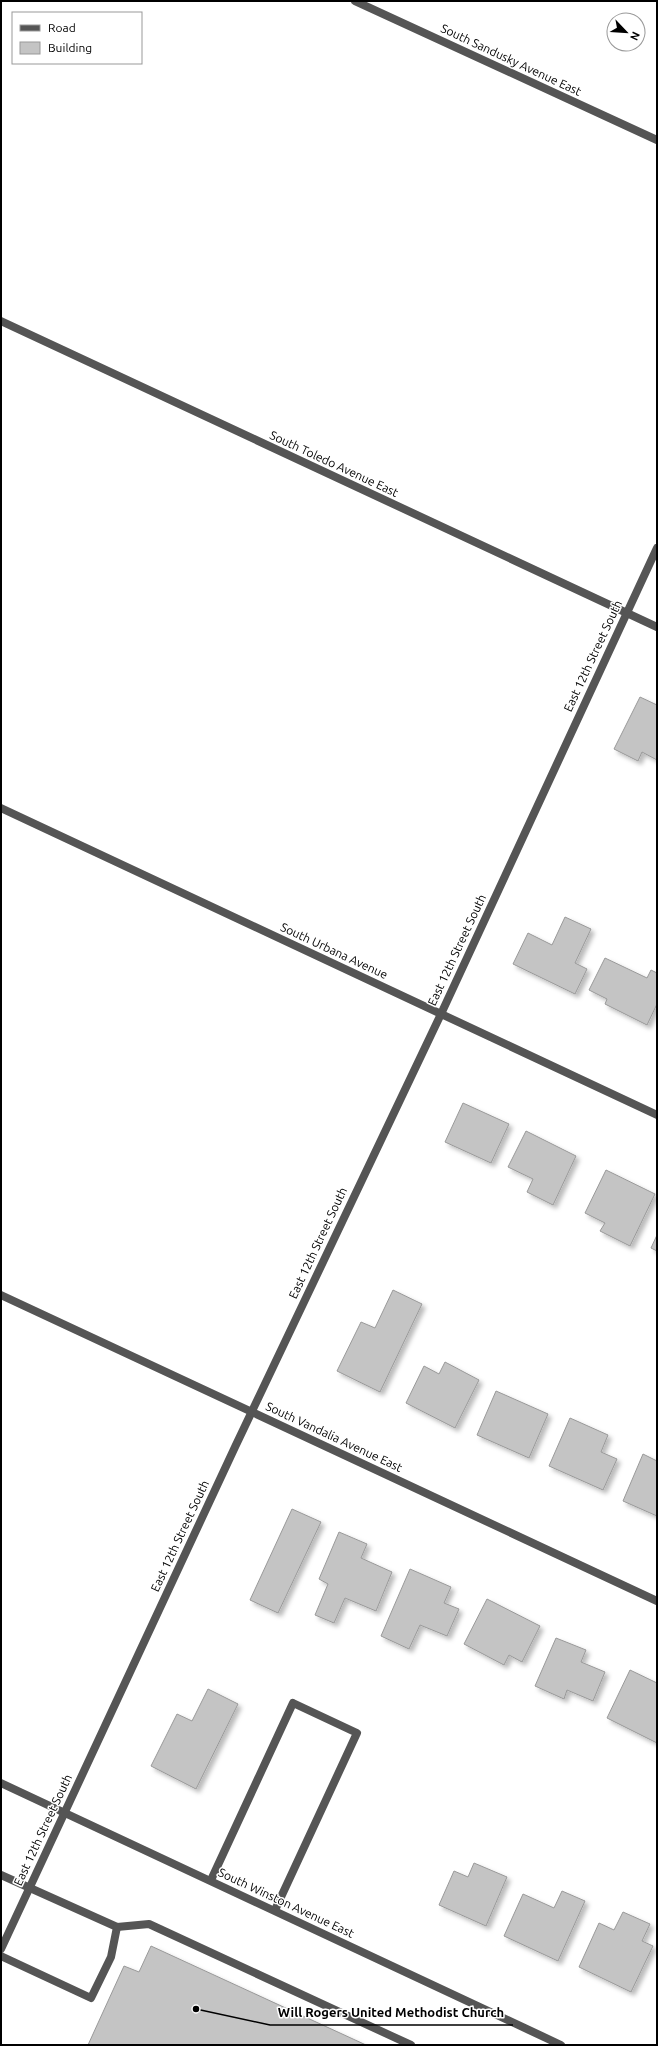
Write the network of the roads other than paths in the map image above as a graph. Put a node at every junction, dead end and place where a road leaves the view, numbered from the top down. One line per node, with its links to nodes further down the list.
1 (355, 1): 2 (street, South Sandusky Avenue East)
2 (657, 140)
3 (1, 322): 5 (street, South Toledo Avenue East)
4 (657, 548): 5 (street, East 12th Street South)
5 (626, 613): 6 (street, South Toledo Avenue East); 8 (street, East 12th Street South)
6 (657, 627)
7 (1, 808): 8 (street, South Urbana Avenue)
8 (440, 1014): 9 (street, South Urbana Avenue); 11 (street, East 12th Street South)
9 (657, 1115)
10 (1, 1295): 11 (street, South Vandalia Avenue East)
11 (252, 1412): 12 (street, South Vandalia Avenue East); 14 (street, East 12th Street South)
12 (657, 1601)
13 (1, 1783): 14 (street, South Winston Avenue East)
14 (65, 1812): 16 (street, South Winston Avenue East); 17 (street, East 12th Street South)
15 (1, 1875): 17 (street)
16 (211, 1880): 18 (street, South Winston Avenue East); 18 (street)
17 (29, 1888): 19 (street); 20 (street, East 12th Street South)
18 (275, 1910): 23 (street, South Winston Avenue East)
19 (117, 1927): 21 (street); 22 (street)
20 (1, 1949)
21 (1, 1956)
22 (411, 2045)
23 (561, 2045)

